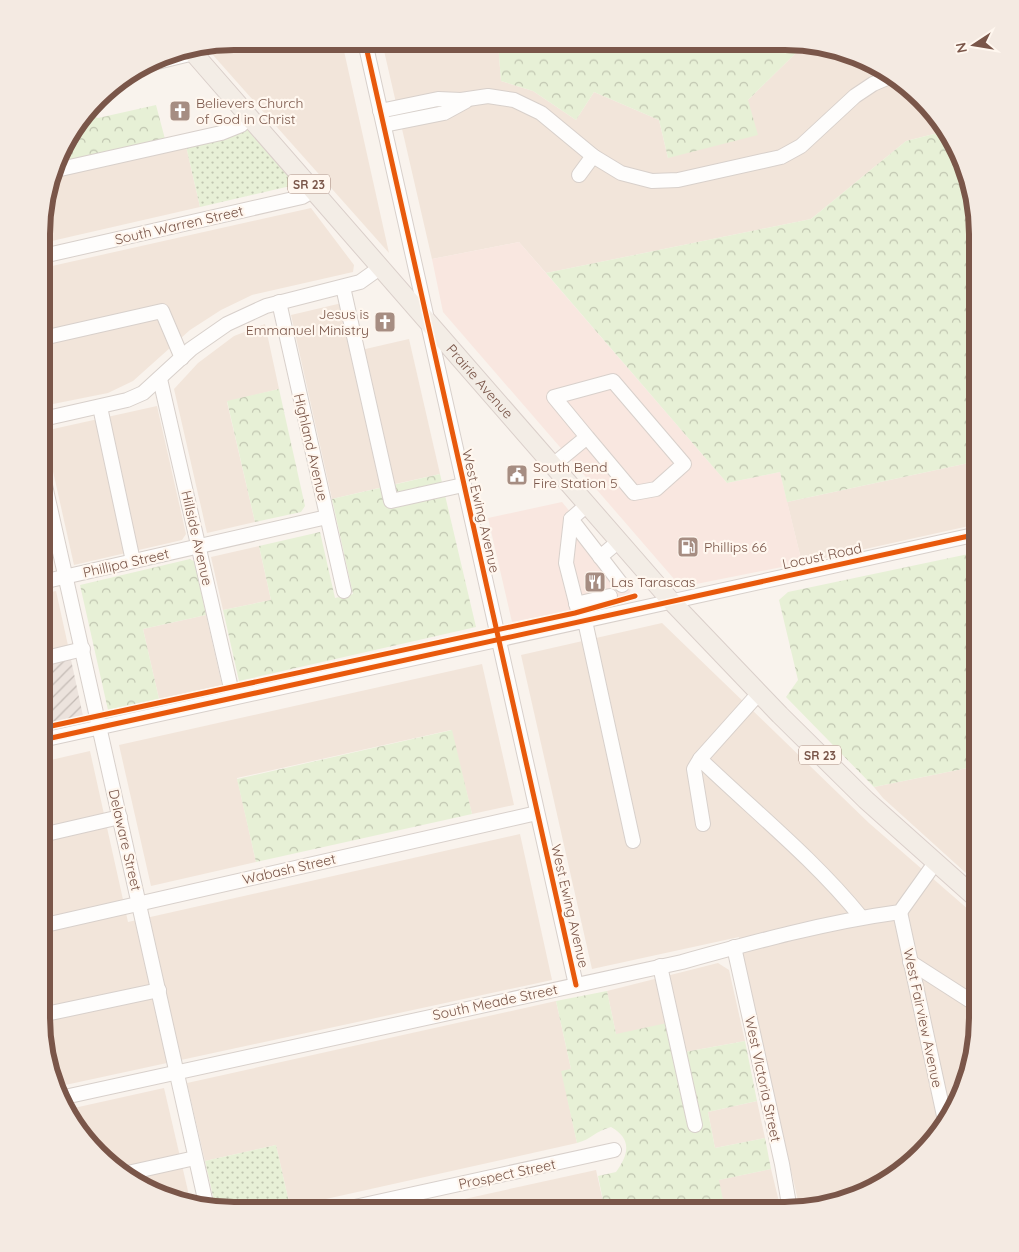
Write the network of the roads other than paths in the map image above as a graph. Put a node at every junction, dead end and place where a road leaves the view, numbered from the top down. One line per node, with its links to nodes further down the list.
1 (367, 50): 5 (street, West Ewing Avenue)
2 (195, 54): 6 (main road, Prairie Avenue / SR 23)
3 (884, 79): 8 (street)
4 (468, 100): 5 (street); 7 (street); 8 (street)
5 (380, 111): 7 (street, West Ewing Avenue)
6 (250, 116): 9 (street); 11 (main road, Prairie Avenue / SR 23)
7 (384, 126): 16 (street, West Ewing Avenue)
8 (593, 156): 10 (street)
9 (62, 169)
10 (579, 175)
11 (314, 190): 12 (street, South Warren Street); 13 (main road, Prairie Avenue / SR 23)
12 (50, 254)
13 (381, 267): 14 (street); 16 (main road, Prairie Avenue / SR 23)
14 (343, 287): 15 (street); 24 (street)
15 (279, 302): 18 (street); 27 (street, Highland Avenue)
16 (427, 320): 23 (main road, Prairie Avenue / SR 23); 24 (street, West Ewing Avenue)
17 (50, 336): 18 (street)
18 (182, 358): 19 (street)
19 (160, 379): 20 (street); 31 (street, Hillside Avenue)
20 (100, 406): 21 (street); 33 (street)
21 (50, 417)
22 (587, 437): 22 (street); 23 (street)
23 (553, 464): 25 (main road, Prairie Avenue / SR 23)
24 (463, 485): 42 (street, West Ewing Avenue)
25 (587, 504): 28 (street); 30 (main road, Prairie Avenue / SR 23)
26 (50, 514): 34 (street, Delaware Street)
27 (327, 517): 31 (street, Phillipa Street); 37 (street, Highland Avenue)
28 (571, 519): 32 (street); 40 (street)
29 (969, 536): 39 (street, Locust Road)
30 (619, 541): 32 (street); 39 (main road, Prairie Avenue / SR 23)
31 (199, 546): 33 (street, Phillipa Street); 46 (street, Hillside Avenue)
32 (600, 557): 36 (street)
33 (133, 561): 34 (street, Phillipa Street)
34 (67, 576): 35 (street, Phillipa Street); 43 (street, Delaware Street)
35 (50, 580)
36 (622, 585)
37 (344, 591)
38 (610, 596): 40 (street)
39 (672, 602): 41 (street, Locust Road); 45 (main road, SR 23)
40 (576, 604): 41 (street)
41 (583, 621): 42 (street, Locust Road); 54 (street)
42 (499, 641): 46 (street, Locust Road); 50 (street, West Ewing Avenue)
43 (83, 649): 44 (street); 47 (street, Delaware Street)
44 (50, 657)
45 (759, 693): 49 (street); 55 (main road, SR 23)
46 (233, 697): 47 (street, Locust Road)
47 (100, 727): 48 (street, Locust Road); 51 (street, Delaware Street)
48 (50, 738)
49 (700, 759): 52 (street); 59 (street)
50 (538, 813): 57 (street, Wabash Street); 64 (street, West Ewing Avenue)
51 (120, 818): 53 (street); 57 (street, Delaware Street)
52 (703, 824)
53 (50, 833)
54 (633, 841)
55 (935, 863): 56 (main road, SR 23); 58 (street)
56 (969, 892)
57 (140, 903): 60 (street, Wabash Street); 65 (street, Delaware Street)
58 (900, 912): 59 (street, South Meade Street); 62 (street, West Fairview Avenue)
59 (861, 917): 61 (street, South Meade Street)
60 (50, 924)
61 (734, 947): 63 (street, South Meade Street); 77 (street, West Victoria Street)
62 (910, 962): 66 (street); 70 (street, West Fairview Avenue)
63 (660, 966): 64 (street, South Meade Street); 71 (street)
64 (576, 985): 68 (street, South Meade Street)
65 (159, 990): 67 (street); 68 (street, Delaware Street)
66 (969, 1001)
67 (50, 1013)
68 (177, 1072): 69 (street, South Meade Street); 73 (street, Delaware Street)
69 (68, 1096)
70 (943, 1112)
71 (695, 1125)
72 (614, 1150): 76 (street, Prospect Street)
73 (196, 1158): 74 (street); 75 (street, Delaware Street)
74 (133, 1172)
75 (205, 1199)
76 (377, 1202)
77 (789, 1202)

